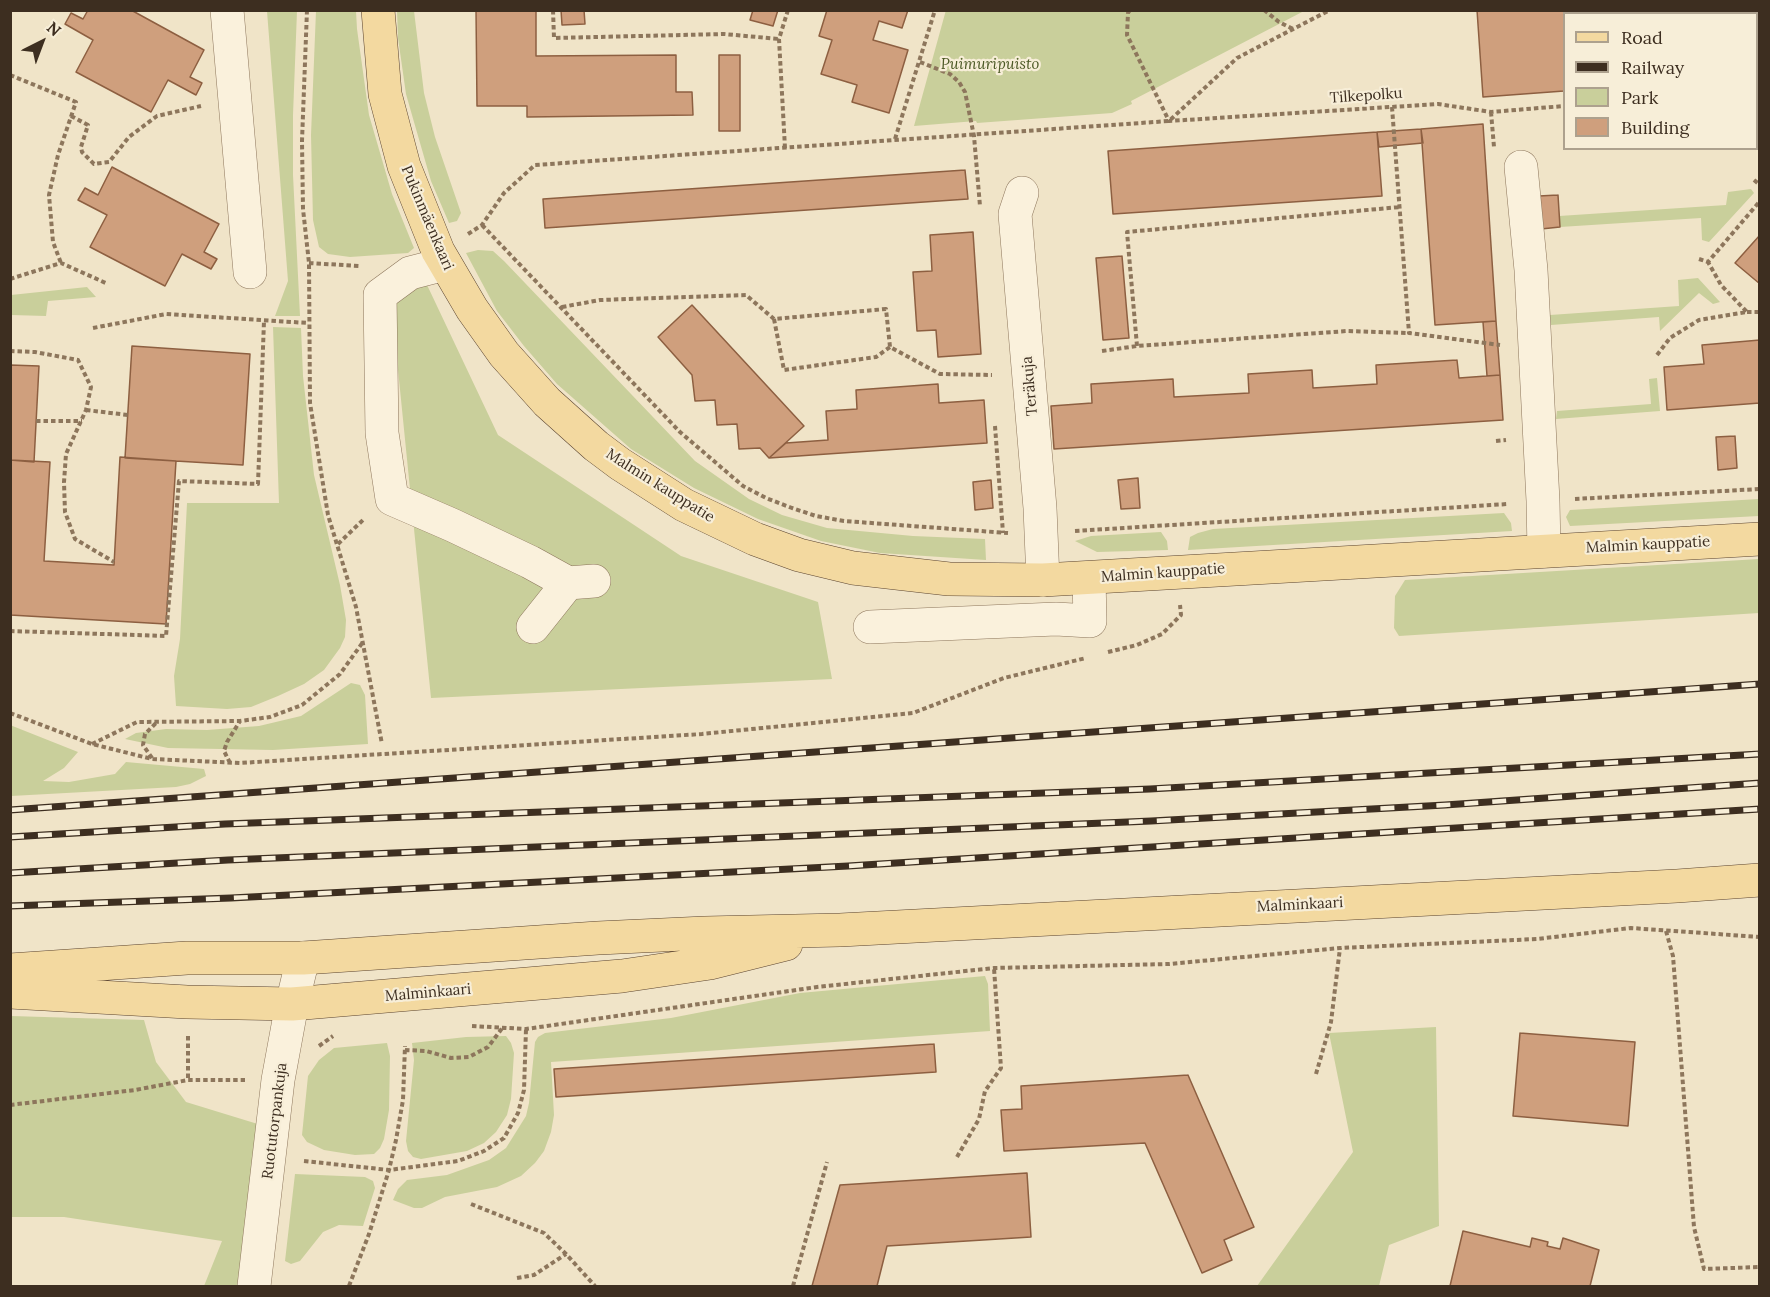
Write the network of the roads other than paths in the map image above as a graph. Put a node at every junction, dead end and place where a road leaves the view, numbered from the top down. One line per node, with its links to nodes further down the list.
1 (227, 10): 6 (street)
2 (378, 10): 5 (main road, Pukinmäenkaari)
3 (1521, 167): 9 (street)
4 (1022, 193): 11 (street, Teräkuja)
5 (444, 264): 7 (main road, Pukinmäenkaari); 12 (street)
6 (250, 272)
7 (596, 446): 11 (main road, Malmin kauppatie)
8 (1760, 539): 9 (main road, Malmin kauppatie)
9 (1544, 551): 10 (main road, Malmin kauppatie)
10 (1089, 578): 11 (main road, Malmin kauppatie); 13 (street)
11 (1043, 580)
12 (533, 627)
13 (870, 627)
14 (1760, 880): 15 (main road, Malminkaari)
15 (840, 930): 16 (main road, Malminkaari); 19 (main road, Malminkaari)
16 (303, 958): 17 (main road, Malminkaari); 19 (street, Ruotutorpankuja)
17 (10, 970)
18 (10, 992): 19 (main road, Malminkaari)
19 (292, 1005): 20 (street, Ruotutorpankuja)
20 (254, 1287)

